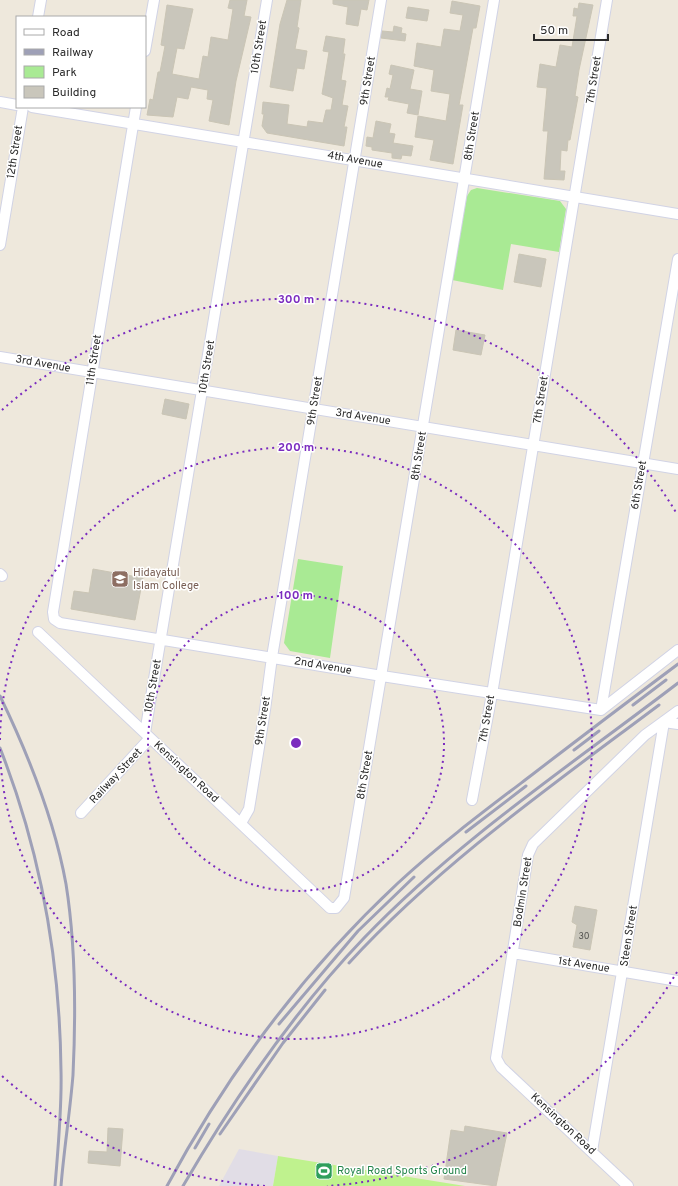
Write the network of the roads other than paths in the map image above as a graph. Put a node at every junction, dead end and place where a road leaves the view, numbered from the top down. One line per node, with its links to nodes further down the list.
1 (40, 0): 7 (street)
2 (154, 0): 8 (street)
3 (267, 0): 15 (street, 10th Street)
4 (381, 0): 16 (street, 9th Street)
5 (494, 0): 17 (street, 8th Street)
6 (608, 0): 18 (street, 7th Street)
7 (38, 16)
8 (146, 45)
9 (0, 102): 10 (street)
10 (16, 105)
11 (23, 108): 20 (street, 12th Street)
12 (38, 108): 14 (street, 4th Avenue)
13 (136, 108): 14 (street, 11th Street)
14 (133, 124): 15 (street, 4th Avenue); 23 (street, 11th Street)
15 (244, 142): 16 (street, 4th Avenue); 24 (street, 10th Street)
16 (354, 160): 17 (street, 4th Avenue); 25 (street, 9th Street)
17 (465, 179): 18 (street, 4th Avenue); 26 (street, 8th Street)
18 (574, 198): 19 (street, 4th Avenue); 27 (street, 7th Street)
19 (678, 214)
20 (0, 245)
21 (678, 259): 28 (street, 6th Street)
22 (0, 356): 23 (street, 3rd Avenue)
23 (92, 372): 24 (street, 3rd Avenue); 30 (street, 11th Street)
24 (203, 390): 25 (street, 3rd Avenue); 32 (street, 10th Street)
25 (313, 409): 26 (street, 3rd Avenue); 34 (street, 9th Street)
26 (424, 427): 27 (street, 3rd Avenue); 35 (street, 8th Street)
27 (533, 445): 28 (street, 3rd Avenue); 36 (street, 7th Street)
28 (642, 463): 29 (street, 3rd Avenue); 37 (street, 6th Street)
29 (678, 469)
30 (53, 612): 32 (street, 2nd Avenue)
31 (38, 632): 41 (street, Kensington Road)
32 (162, 640): 34 (street, 2nd Avenue); 41 (street, 10th Street)
33 (678, 650): 37 (street)
34 (272, 657): 35 (street, 2nd Avenue); 44 (street, 9th Street)
35 (382, 676): 36 (street, 2nd Avenue); 45 (street, 8th Street)
36 (492, 694): 37 (street, 2nd Avenue); 42 (street, 7th Street)
37 (601, 710)
38 (678, 711): 39 (street, Bodmin Street)
39 (664, 722): 40 (street); 46 (street, Bodmin Street); 47 (street, Steen Street)
40 (678, 724)
41 (148, 736): 43 (street, Railway Street); 44 (street, Kensington Road)
42 (472, 800)
43 (82, 813)
44 (241, 823): 45 (street, Kensington Road)
45 (336, 908)
46 (513, 953): 47 (street, 1st Avenue); 49 (street, Bodmin Street)
47 (623, 971): 48 (street, 1st Avenue); 50 (street, Steen Street)
48 (678, 981)
49 (498, 1063): 50 (street, Kensington Road)
50 (592, 1151): 51 (street, Kensington Road)
51 (628, 1186)

